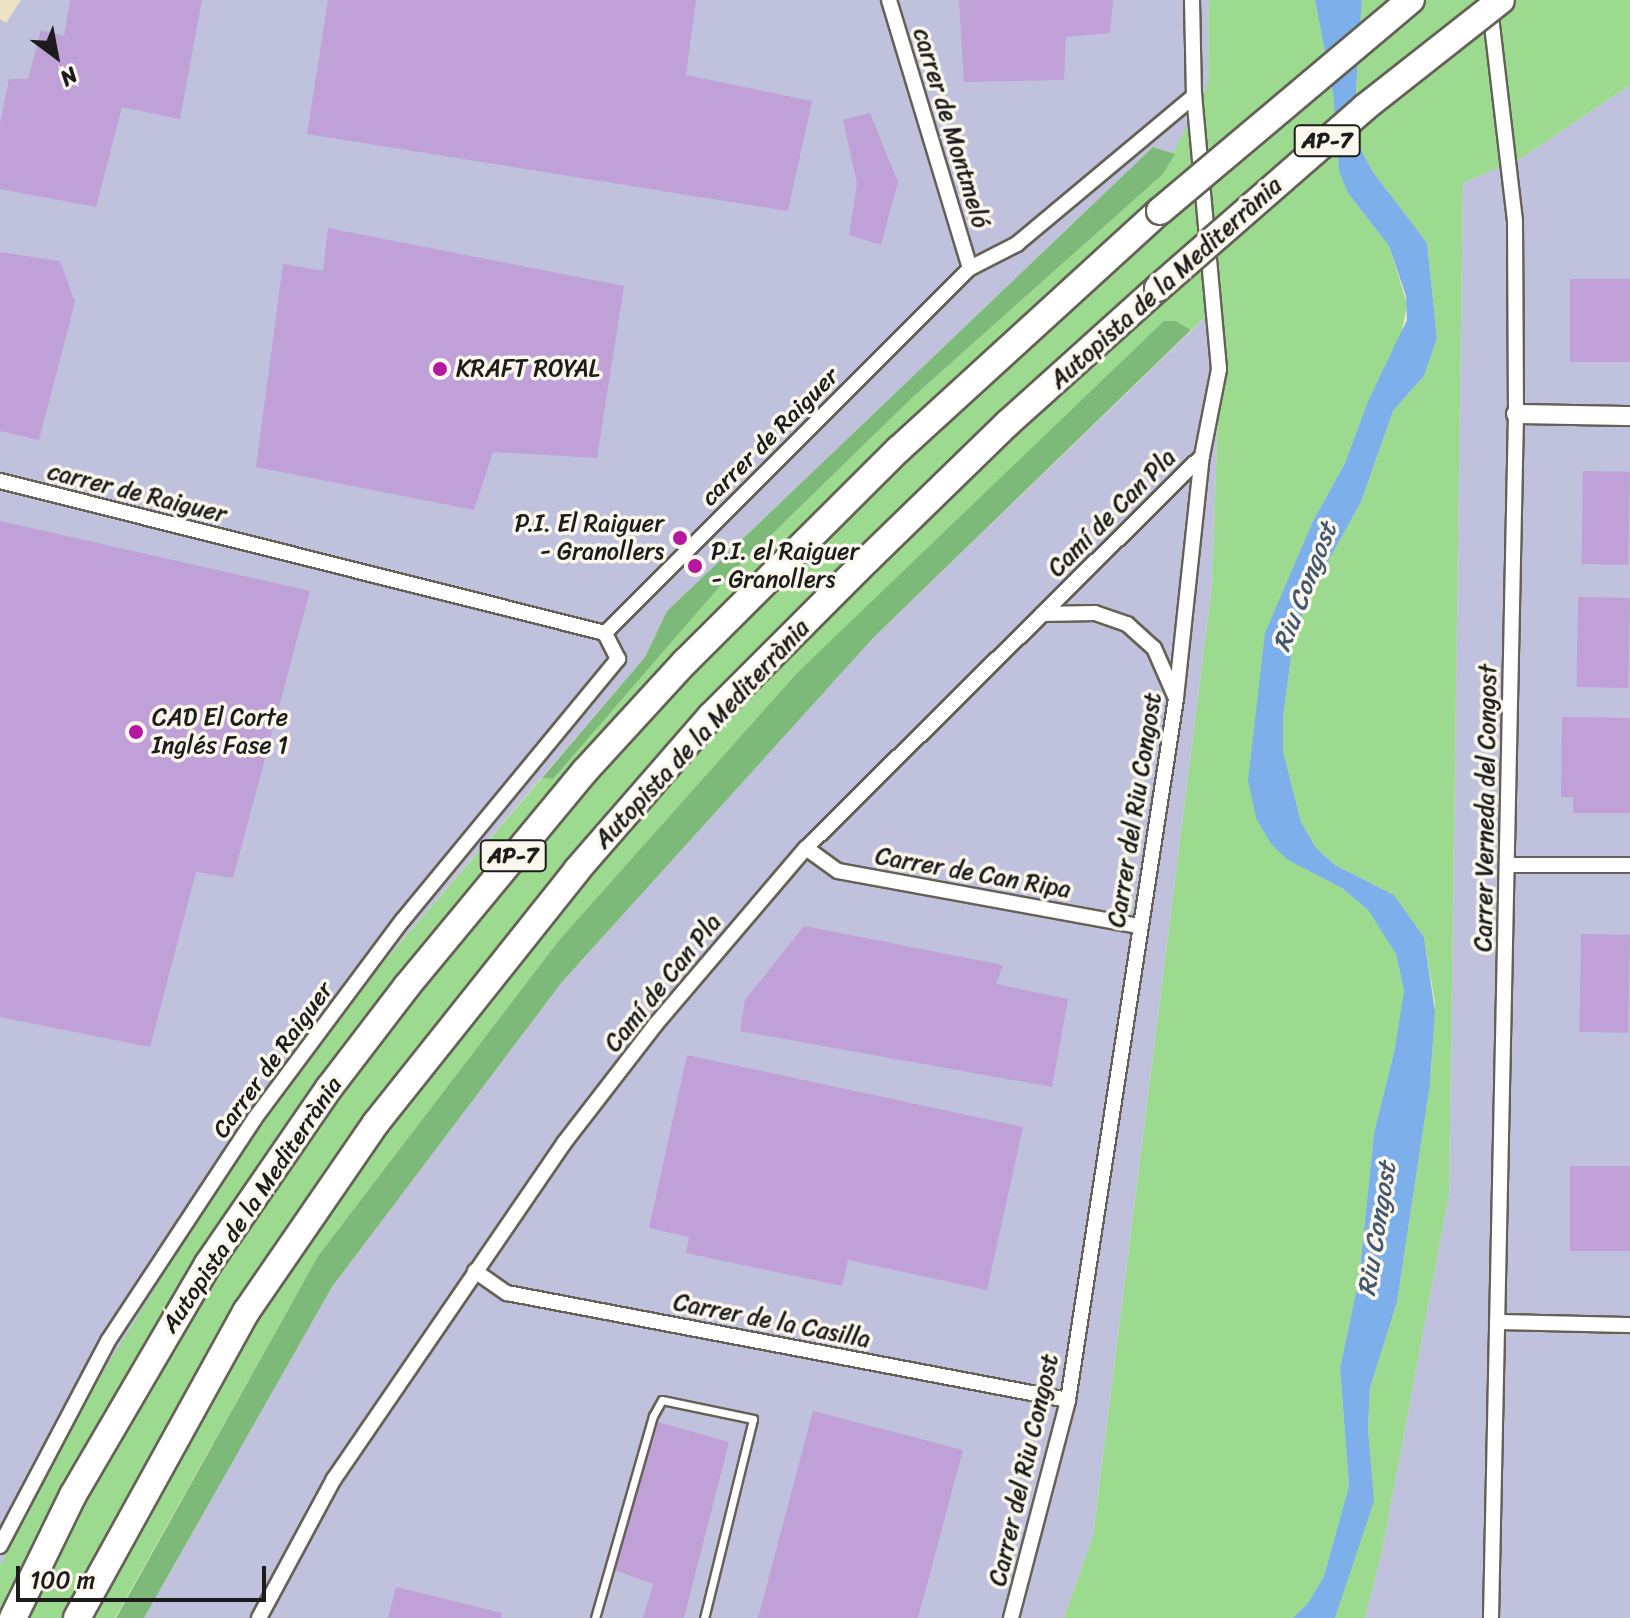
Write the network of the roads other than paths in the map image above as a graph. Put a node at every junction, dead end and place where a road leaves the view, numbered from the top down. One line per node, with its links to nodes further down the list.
1 (889, 0): 7 (street, carrer de Montmeló)
2 (1192, 0): 6 (street, Carrer del Riu Congost)
3 (1411, 0): 24 (highway, Autopista de la Mediterrània / AP-7, bridge)
4 (1489, 0): 8 (street, Carrer Verneda del Congost)
5 (1501, 0): 25 (highway, Autopista de la Mediterrània / AP-7, bridge)
6 (1194, 96): 7 (street, carrer de Raiguer); 10 (street, Carrer del Riu Congost)
7 (970, 268): 13 (street, carrer de Raiguer)
8 (1516, 414): 9 (street); 16 (street, Carrer Verneda del Congost)
9 (1630, 416)
10 (1202, 456): 12 (street, Camí de Can Pla); 14 (street, Carrer del Riu Congost)
11 (0, 481): 13 (street, carrer de Raiguer)
12 (1042, 614): 14 (street); 15 (street, Camí de Can Pla)
13 (605, 633): 23 (street, Carrer de Raiguer)
14 (1176, 698): 18 (street, Carrer del Riu Congost)
15 (806, 848): 18 (street, Carrer de Can Ripa); 19 (street, Camí de Can Pla)
16 (1507, 865): 17 (street); 20 (street, Carrer Verneda del Congost)
17 (1630, 865)
18 (1139, 926): 22 (street, Carrer del Riu Congost)
19 (475, 1271): 22 (street, Carrer de la Casilla); 26 (street, Camí de Can Pla)
20 (1497, 1322): 21 (street); 30 (street, Carrer Verneda del Congost)
21 (1630, 1325)
22 (1068, 1400): 29 (street, Carrer del Riu Congost)
23 (0, 1546)
24 (13, 1618)
25 (77, 1618)
26 (259, 1618)
27 (595, 1618): 28 (lane)
28 (704, 1618)
29 (1011, 1618)
30 (1491, 1618)

